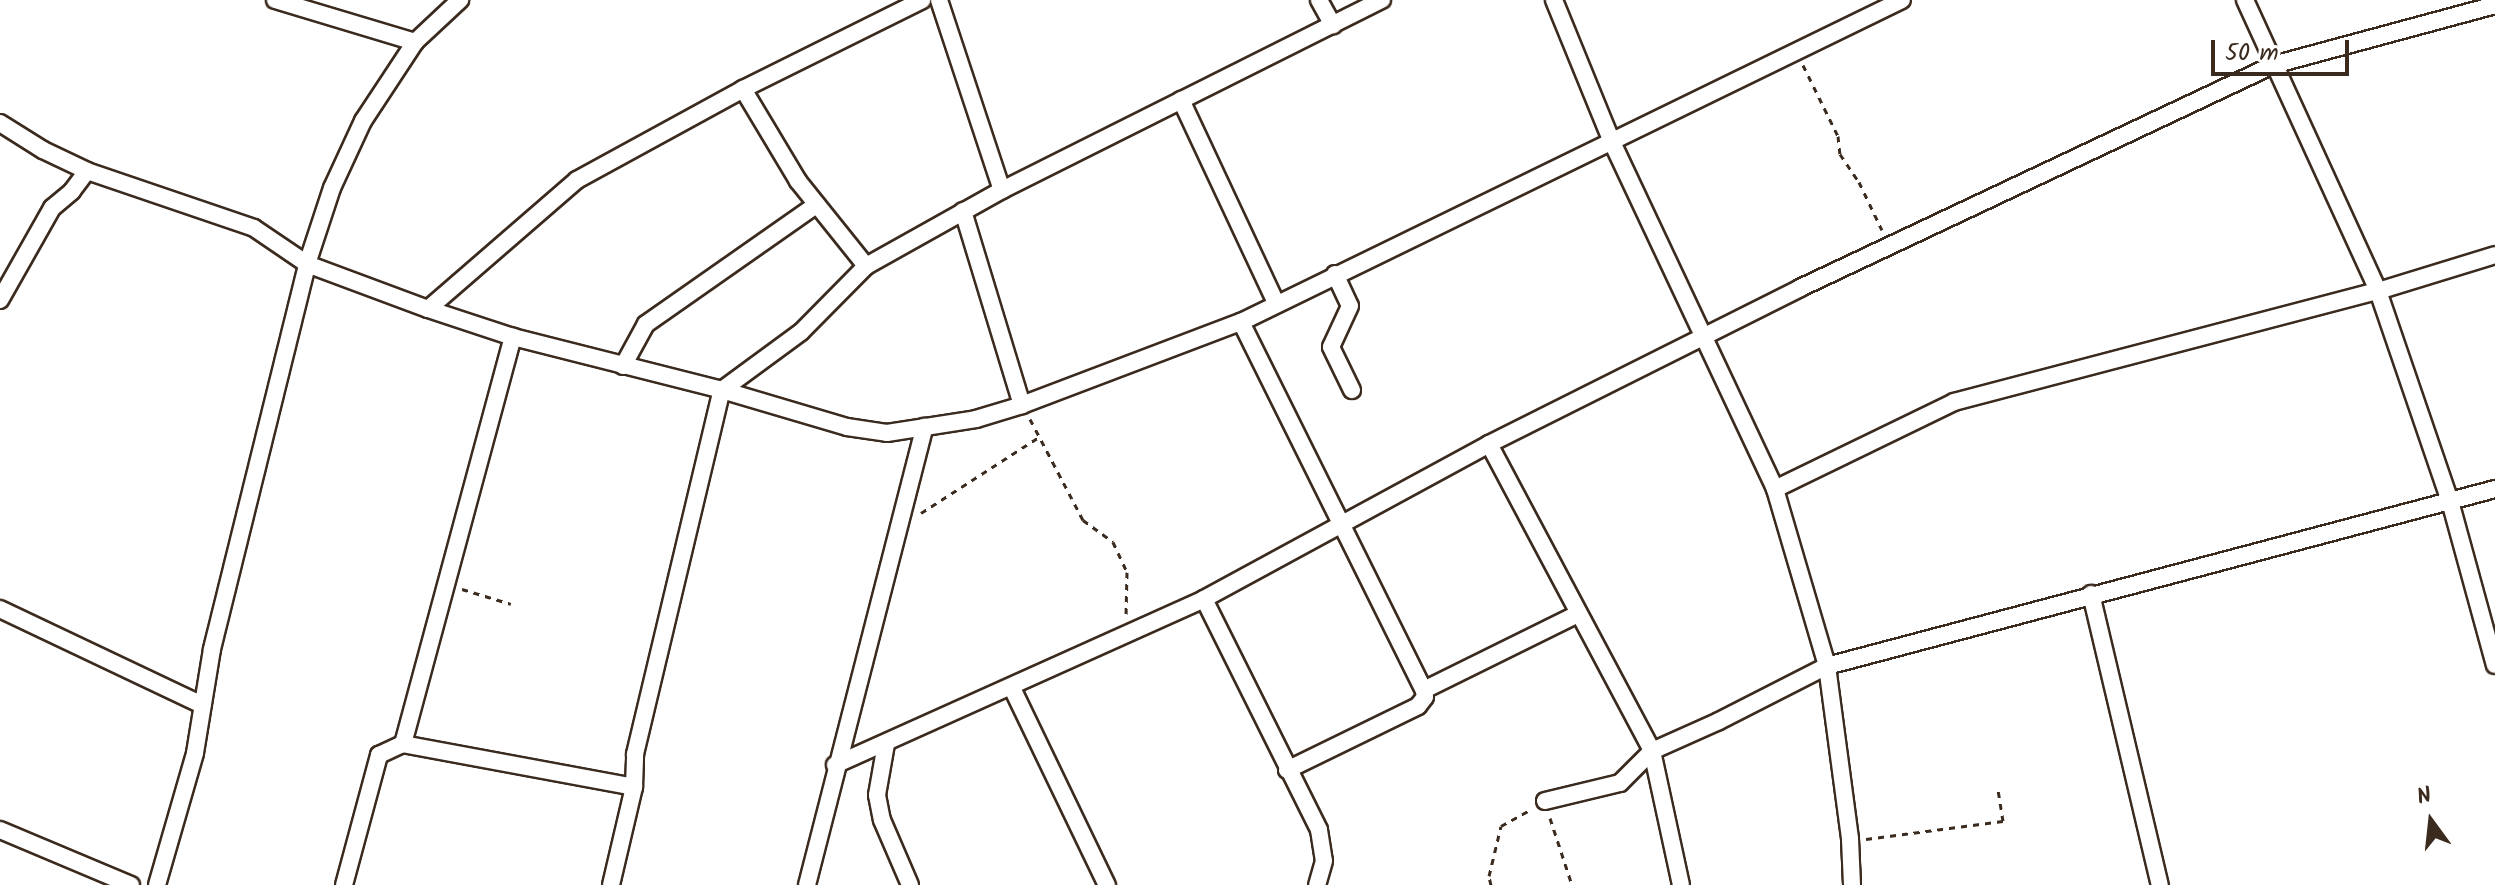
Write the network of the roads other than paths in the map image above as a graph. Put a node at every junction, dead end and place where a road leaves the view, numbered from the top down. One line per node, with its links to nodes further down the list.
1 (275, 0): 12 (street)
2 (460, 0): 12 (street)
3 (922, 0): 14 (street)
4 (939, 0): 19 (street)
5 (1319, 0): 11 (street)
6 (1382, 0): 11 (street)
7 (1554, 0): 17 (street)
8 (1902, 0): 17 (street)
9 (2245, 0): 13 (street)
10 (2495, 5): 13 (street)
11 (1333, 25): 15 (street)
12 (415, 42): 23 (street)
13 (2273, 65): 26 (street); 32 (street)
14 (743, 89): 20 (street); 29 (street)
15 (1181, 100): 19 (street); 28 (street)
16 (0, 123): 18 (street)
17 (1611, 140): 25 (street); 32 (street)
18 (87, 171): 23 (street); 27 (street)
19 (1002, 190): 21 (street)
20 (816, 205): 24 (street); 33 (street)
21 (963, 211): 24 (street); 36 (street)
22 (2495, 255): 26 (street)
23 (307, 264): 29 (street); 51 (street)
24 (866, 266): 34 (street)
25 (1335, 274): 28 (street); 35 (street)
26 (2378, 291): 39 (street); 41 (street)
27 (0, 300)
28 (1276, 303): 30 (street)
29 (428, 309): 31 (street)
30 (1241, 322): 36 (street); 42 (street)
31 (513, 337): 33 (street); 52 (street)
32 (1704, 337): 38 (street); 39 (street)
33 (623, 366): 34 (street)
34 (722, 390): 37 (street); 57 (street)
35 (1352, 390)
36 (1022, 405): 37 (street)
37 (925, 427): 55 (street)
38 (1489, 444): 42 (street); 46 (street)
39 (1775, 489): 48 (street)
40 (2495, 489): 41 (street)
41 (2450, 501): 43 (street); 47 (street)
42 (1341, 522): 44 (street); 50 (street)
43 (2091, 594): 48 (street); 70 (street)
44 (1204, 599): 49 (street); 56 (street)
45 (0, 609): 51 (street)
46 (1578, 614): 50 (street); 54 (street)
47 (2495, 665)
48 (1827, 666): 54 (street); 69 (street)
49 (1012, 688): 53 (street); 66 (street)
50 (1424, 690): 56 (street)
51 (202, 705): 61 (street)
52 (403, 744): 57 (street); 62 (street)
53 (886, 744): 55 (street); 65 (street)
54 (1652, 751): 58 (street); 68 (street)
55 (835, 765): 64 (street)
56 (1287, 770): 67 (street)
57 (634, 787): 63 (street)
58 (1545, 801)
59 (0, 830): 60 (street)
60 (131, 885)
61 (157, 885)
62 (344, 885)
63 (611, 885)
64 (807, 885)
65 (910, 885)
66 (1107, 885)
67 (1317, 885)
68 (1681, 885)
69 (1852, 885)
70 (2160, 885)

